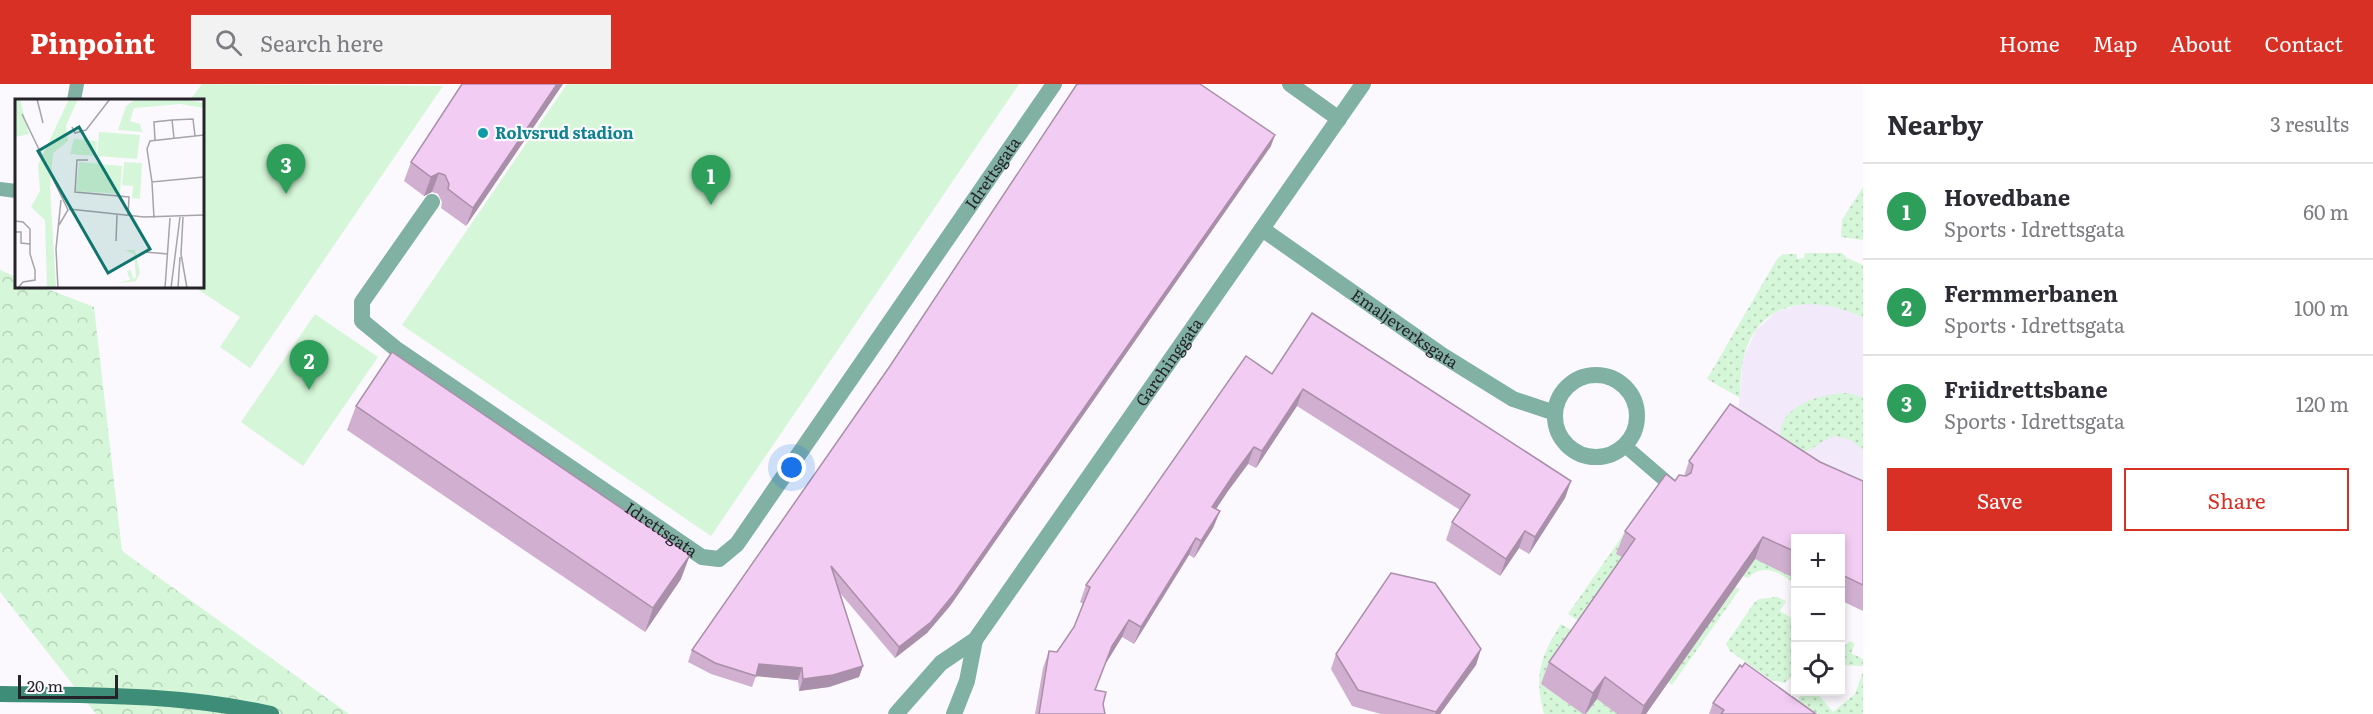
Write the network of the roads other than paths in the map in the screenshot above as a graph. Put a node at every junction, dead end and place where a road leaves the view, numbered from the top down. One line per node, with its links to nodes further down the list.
1 (77, 84): 5 (lane)
2 (1054, 84): 9 (street, Idrettsgata)
3 (1290, 84): 6 (street)
4 (1363, 84): 6 (street, Garchinggata)
5 (74, 99)
6 (1339, 119): 10 (street, Garchinggata)
7 (0, 189): 8 (lane)
8 (15, 191)
9 (432, 202)
10 (1262, 229): 11 (street, Emaljeverksgata); 14 (street, Garchinggata)
11 (1555, 413): 12 (street); 12 (street)
12 (1624, 446): 13 (lane)
13 (1676, 490)
14 (975, 640): 17 (street, Garchinggata); 18 (street, Garchinggata)
15 (0, 694): 16 (main road)
16 (271, 714)
17 (896, 714)
18 (954, 714)

